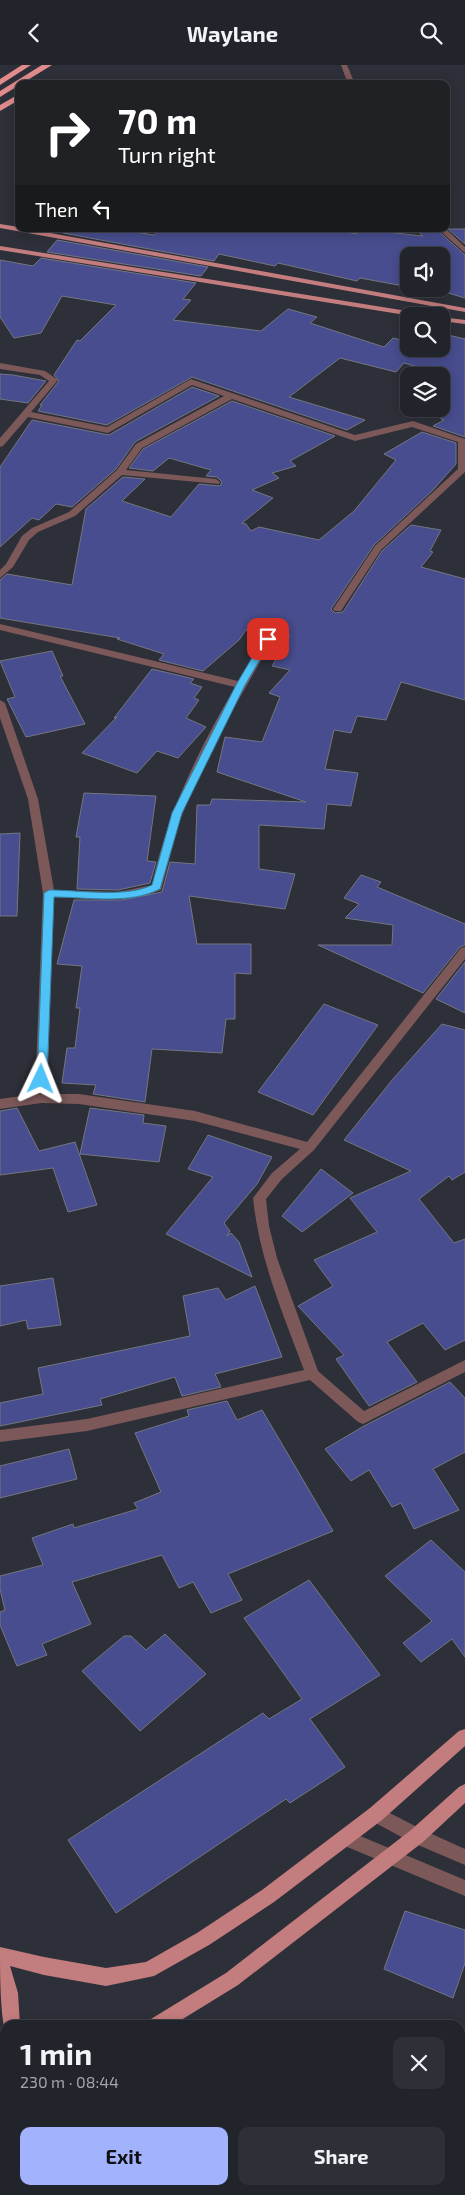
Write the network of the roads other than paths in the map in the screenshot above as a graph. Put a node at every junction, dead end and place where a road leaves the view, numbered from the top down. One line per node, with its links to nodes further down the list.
1 (14, 65): 6 (highway)
2 (27, 65): 10 (highway)
3 (48, 65): 7 (highway)
4 (56, 65): 8 (highway)
5 (344, 65): 9 (street)
6 (0, 73)
7 (24, 80)
8 (41, 80)
9 (350, 80)
10 (0, 83)
11 (15, 86): 12 (highway)
12 (0, 95)
13 (15, 99): 14 (highway)
14 (0, 109)
15 (0, 226): 16 (main road)
16 (15, 229)
17 (33, 232): 21 (main road)
18 (445, 232): 20 (street)
19 (0, 248): 22 (main road)
20 (465, 251)
21 (465, 310)
22 (400, 312)
23 (450, 320): 24 (main road)
24 (465, 323)
25 (0, 366): 27 (street)
26 (231, 396): 27 (street); 28 (street); 30 (street)
27 (27, 414): 29 (street)
28 (464, 440): 33 (street)
29 (0, 444)
30 (120, 472): 31 (street); 32 (street)
31 (216, 482)
32 (0, 575)
33 (338, 609)
34 (0, 627): 36 (street)
35 (268, 639): 36 (street)
36 (241, 685): 39 (street)
37 (0, 703): 38 (street)
38 (2, 718): 39 (street)
39 (49, 893): 41 (street)
40 (465, 951): 43 (street)
41 (40, 1098): 42 (street); 43 (street)
42 (0, 1104)
43 (310, 1147): 45 (street)
44 (465, 1366): 45 (street)
45 (312, 1374): 46 (street)
46 (0, 1437)
47 (465, 1736): 49 (main road)
48 (465, 1792): 50 (main road)
49 (376, 1814): 50 (street); 51 (main road)
50 (417, 1836): 52 (main road); 53 (street)
51 (346, 1838): 52 (street); 55 (main road)
52 (388, 1857): 54 (street); 58 (main road)
53 (465, 1857)
54 (465, 1888)
55 (0, 1955)
56 (0, 1961): 57 (main road)
57 (11, 2020)
58 (164, 2020)

